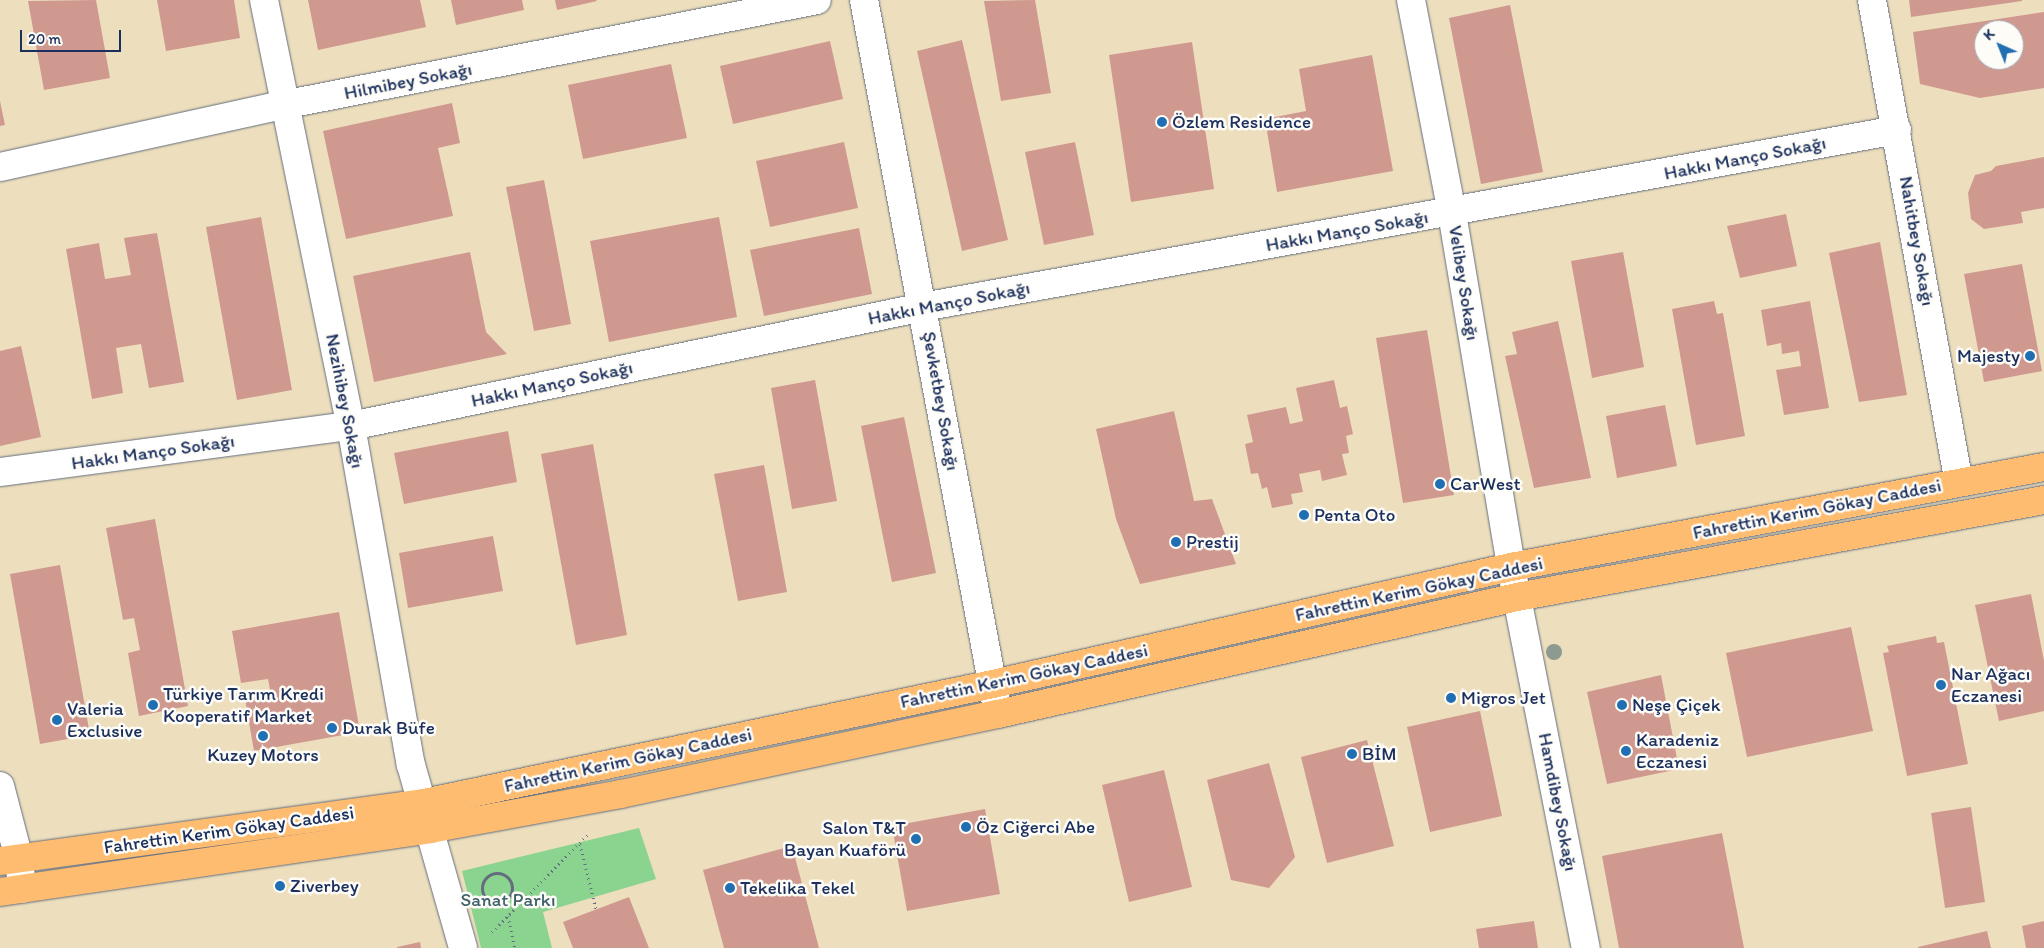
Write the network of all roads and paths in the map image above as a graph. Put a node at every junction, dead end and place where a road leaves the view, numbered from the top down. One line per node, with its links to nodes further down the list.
1 (264, 0): 6 (street, Nezihibey Sokağı)
2 (817, 0): 6 (street, Hilmibey Sokağı)
3 (864, 0): 10 (street, Şevketbey Sokağı)
4 (1411, 0): 9 (street, Velibey Sokağı)
5 (1872, 0): 7 (street, Nahitbey Sokağı)
6 (283, 106): 8 (street, Hilmibey Sokağı); 11 (street, Nezihibey Sokağı)
7 (1897, 130): 9 (street, Hakkı Manço Sokağı); 14 (street, Nahitbey Sokağı)
8 (0, 168)
9 (1452, 213): 10 (street, Hakkı Manço Sokağı); 16 (street, Velibey Sokağı)
10 (923, 307): 11 (street, Hakkı Manço Sokağı); 18 (street, Şevketbey Sokağı)
11 (351, 426): 13 (street, Hakkı Manço Sokağı); 22 (street, Nezihibey Sokağı)
12 (2044, 467): 14 (main road, Fahrettin Kerim Gökay Caddesi)
13 (0, 472)
14 (1959, 482): 16 (main road, Fahrettin Kerim Gökay Caddesi)
15 (2044, 500): 17 (main road, Fahrettin Kerim Gökay Caddesi)
16 (1511, 567): 17 (street, Hamdibey Sokağı); 18 (main road, Fahrettin Kerim Gökay Caddesi)
17 (1517, 597): 19 (main road, Fahrettin Kerim Gökay Caddesi); 34 (street, Hamdibey Sokağı)
18 (993, 684): 19 (street, Şevketbey Sokağı); 22 (main road, Fahrettin Kerim Gökay Caddesi)
19 (998, 714): 21 (main road, Fahrettin Kerim Gökay Caddesi)
20 (0, 786): 25 (street)
21 (621, 794): 23 (main road, Fahrettin Kerim Gökay Caddesi); 24 (path)
22 (424, 802): 23 (street, Nezihibey Sokağı); 25 (main road, Fahrettin Kerim Gökay Caddesi)
23 (430, 829): 26 (main road, Fahrettin Kerim Gökay Caddesi); 32 (street, Nezihibey Sokağı)
24 (579, 844): 28 (path); 29 (path)
25 (9, 860): 26 (street)
26 (11, 891)
27 (510, 898): 27 (path); 28 (path)
28 (516, 904): 30 (path)
29 (596, 909)
30 (508, 915): 31 (path); 33 (path)
31 (488, 935)
32 (463, 948)
33 (515, 948)
34 (1586, 948)

